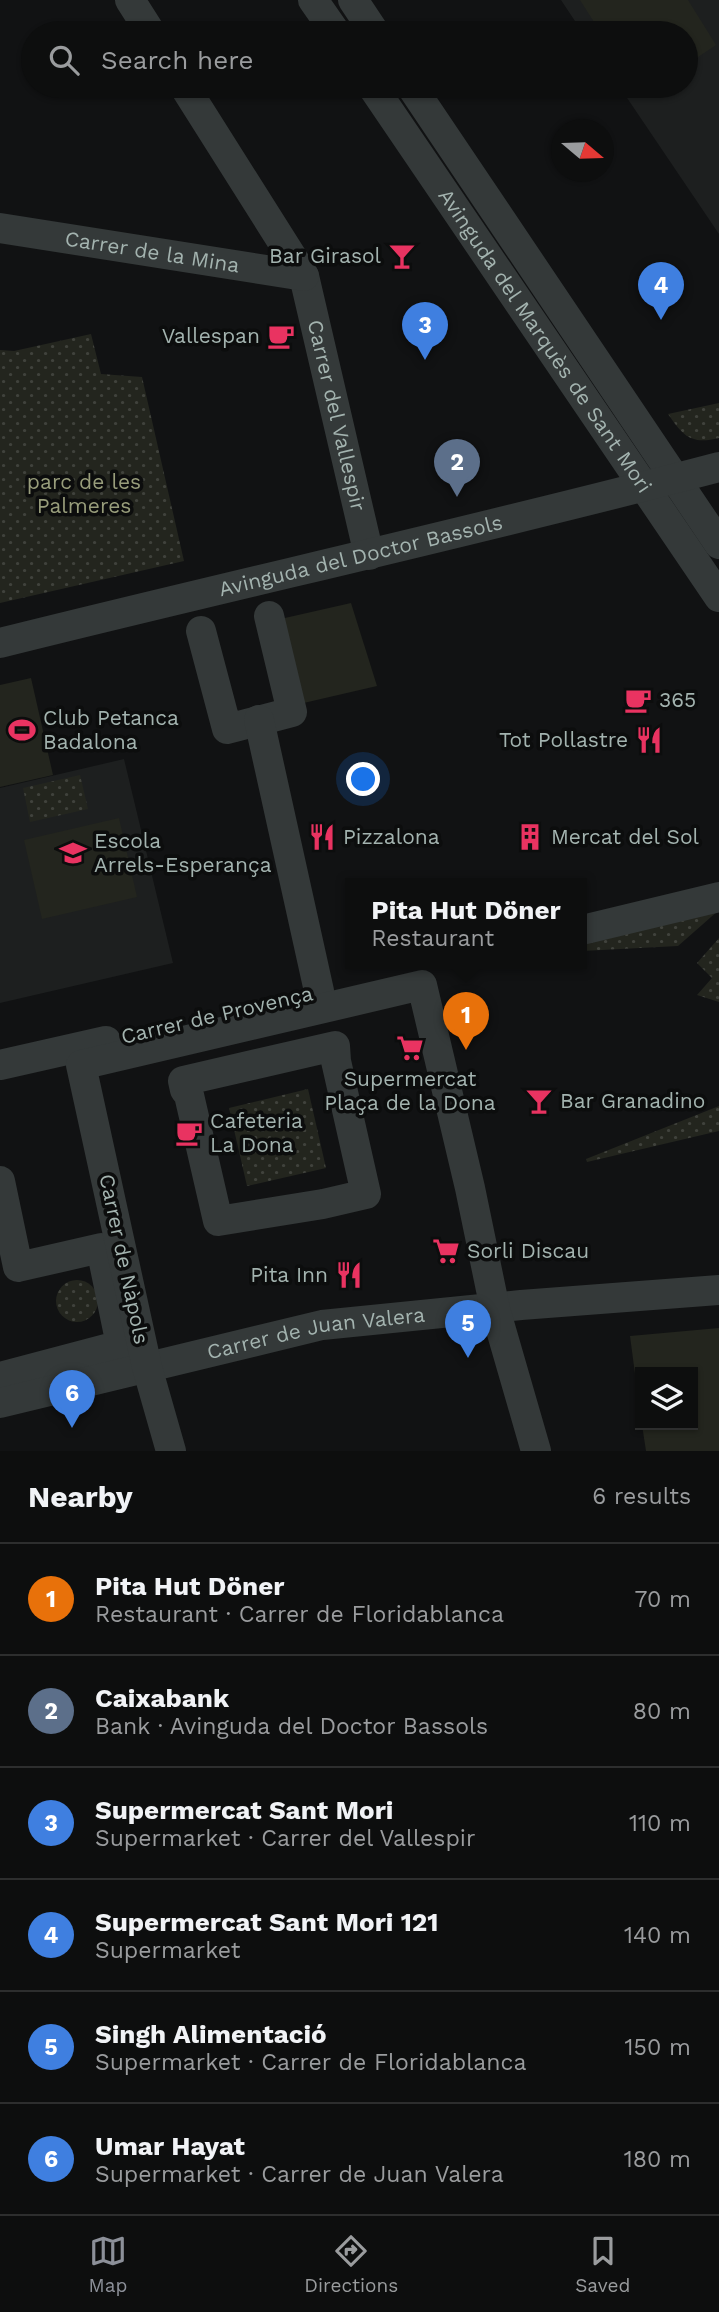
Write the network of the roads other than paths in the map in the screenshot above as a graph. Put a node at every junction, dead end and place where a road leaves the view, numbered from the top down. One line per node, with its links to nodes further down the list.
1 (130, 0): 4 (street)
2 (313, 0): 5 (street)
3 (353, 0): 6 (street)
4 (143, 21)
5 (328, 21)
6 (367, 21)
7 (192, 98): 11 (street, Carrer del Vallespir)
8 (380, 98): 14 (street, Avinguda del Marquès de Sant Mori)
9 (419, 98): 13 (street, Avinguda del Marquès de Sant Mori)
10 (0, 228): 11 (street, Carrer de la Mina)
11 (304, 276): 16 (street, Carrer del Vallespir)
12 (719, 467): 13 (street, Avinguda del Doctor Bassols)
13 (675, 478): 14 (street, Avinguda del Doctor Bassols); 15 (street, Avinguda del Marquès de Sant Mori)
14 (645, 487): 16 (street, Avinguda del Doctor Bassols); 17 (street, Avinguda del Marquès de Sant Mori)
15 (719, 544)
16 (369, 555): 20 (street, Avinguda del Doctor Bassols)
17 (719, 597)
18 (269, 616): 21 (street)
19 (201, 631): 21 (street)
20 (0, 643)
21 (259, 720): 25 (street)
22 (719, 897): 23 (street)
23 (587, 929)
24 (428, 975): 25 (street, Carrer de Provença); 28 (street, Carrer de Provença); 31 (street)
25 (319, 991): 27 (street, Carrer de Provença)
26 (335, 1046): 26 (street)
27 (0, 1065)
28 (81, 1065): 32 (street, Carrer de Nàpols)
29 (0, 1181): 33 (street)
30 (719, 1290): 31 (street, Carrer de Juan Valera)
31 (495, 1309): 32 (street, Carrer de Juan Valera); 36 (street)
32 (148, 1367): 34 (street, Carrer de Juan Valera); 35 (street, Carrer de Nàpols)
33 (0, 1377)
34 (0, 1403)
35 (171, 1451)
36 (536, 1451)

